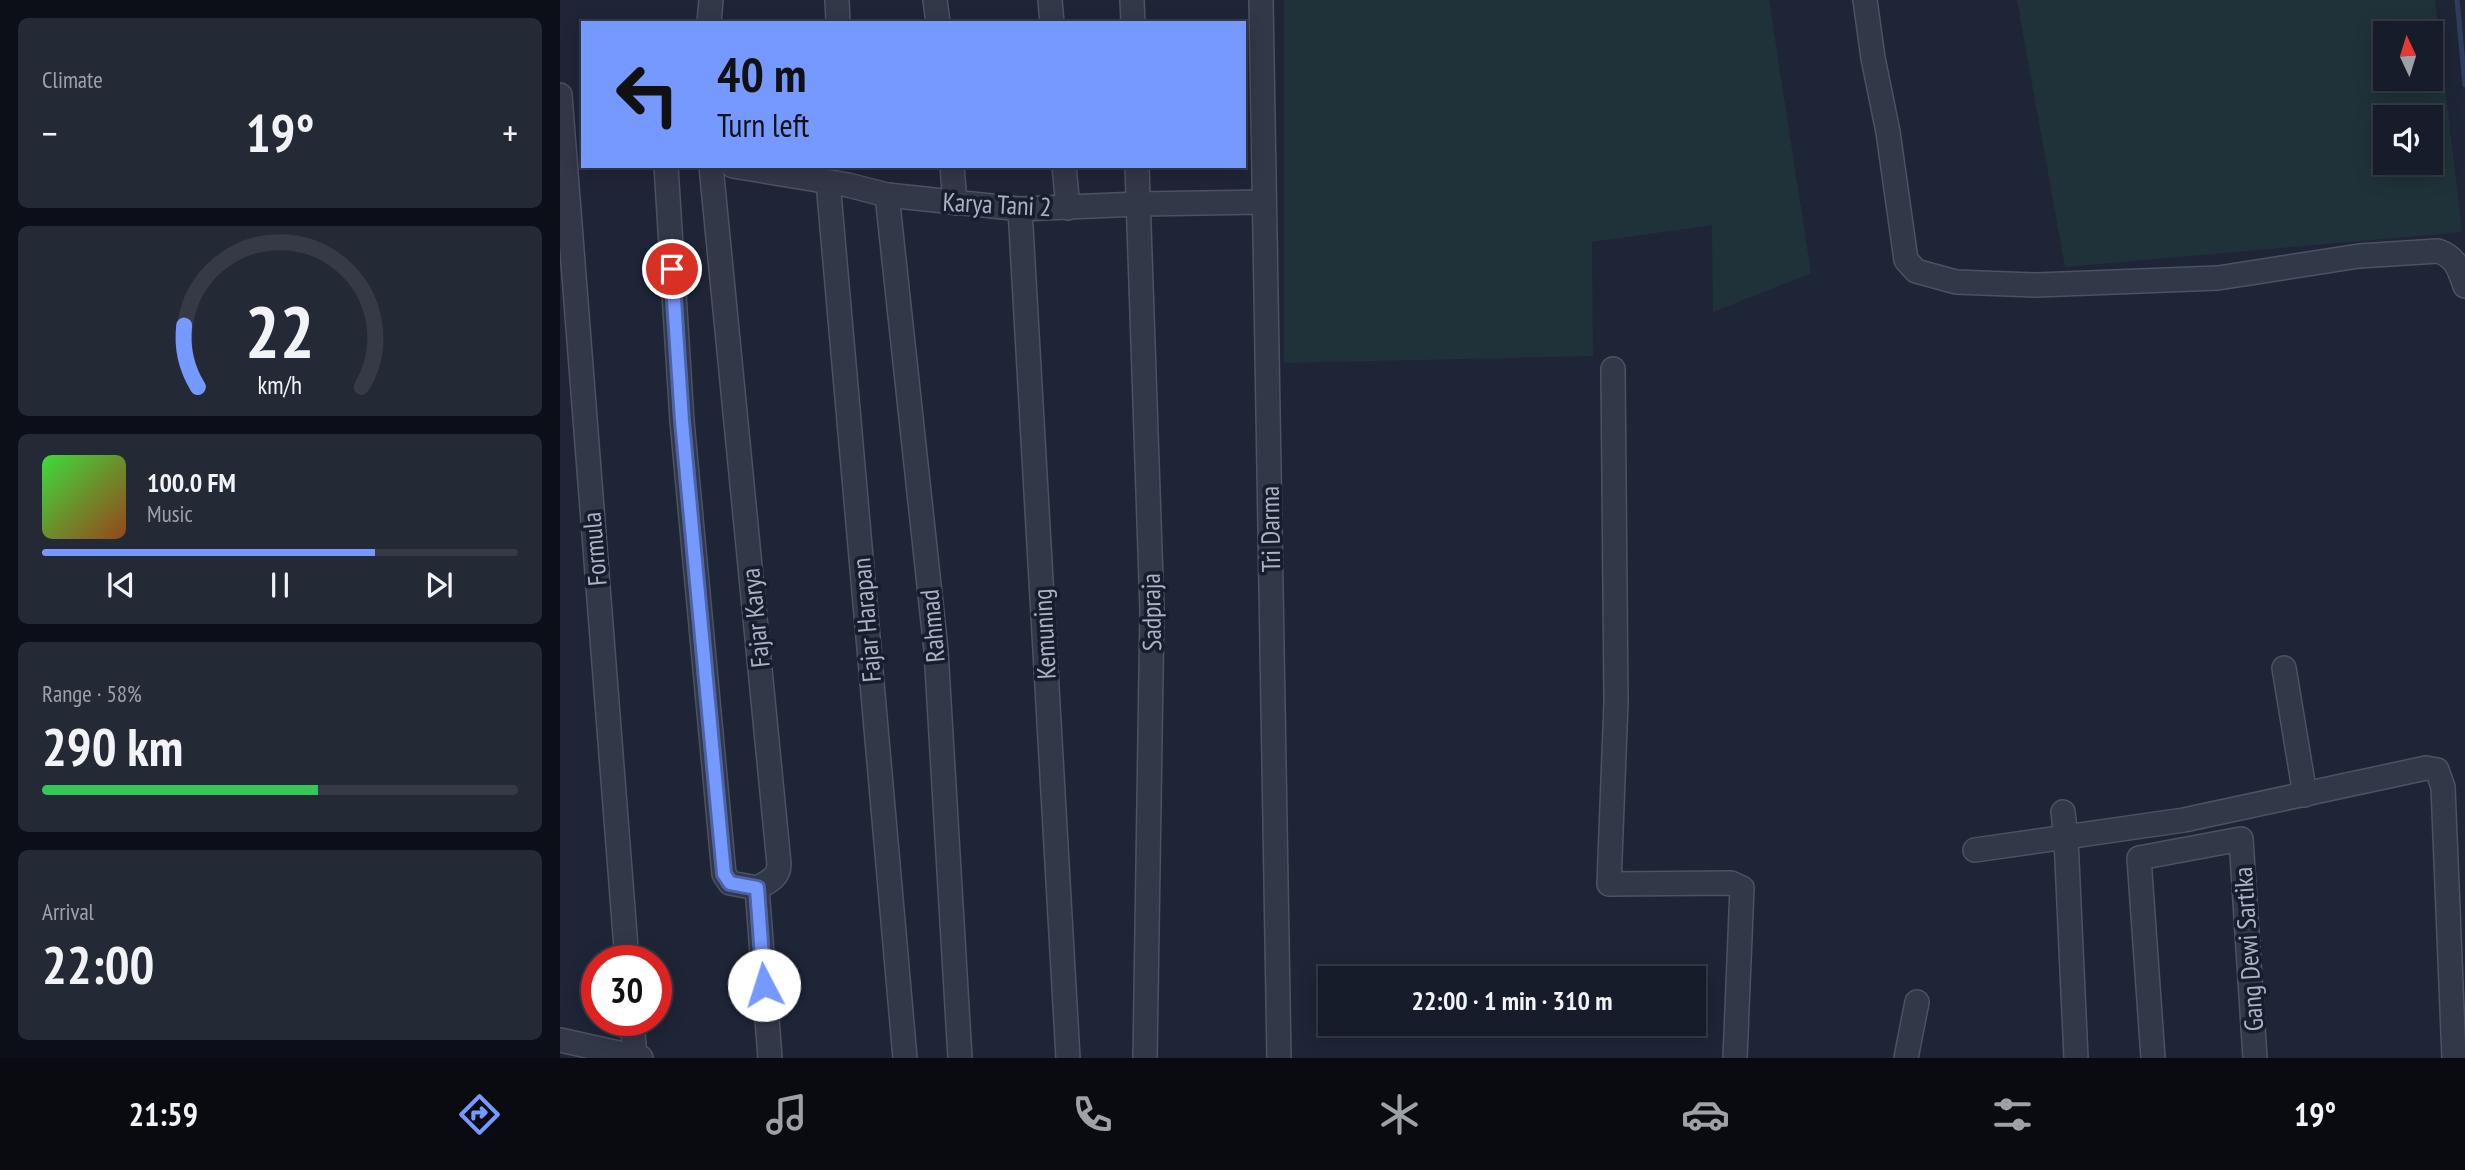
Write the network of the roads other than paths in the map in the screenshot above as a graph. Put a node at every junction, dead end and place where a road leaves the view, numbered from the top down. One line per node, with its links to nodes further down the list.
1 (711, 0): 8 (street)
2 (837, 0): 9 (street)
3 (936, 0): 10 (street)
4 (1050, 0): 11 (street)
5 (1132, 0): 12 (street)
6 (1261, 0): 23 (street, Tri Darma)
7 (1865, 0): 28 (street)
8 (709, 21)
9 (838, 21)
10 (938, 21)
11 (1052, 21)
12 (1133, 21)
13 (560, 95): 14 (street, Formula)
14 (568, 139): 37 (street, Formula)
15 (666, 168): 36 (street)
16 (711, 168): 36 (street, Fajar Karya)
17 (751, 168): 21 (street, Karya Tani 2)
18 (952, 168): 24 (street)
19 (1064, 168): 26 (street)
20 (1138, 168): 25 (street, Sadpraja)
21 (841, 178): 22 (street, Karya Tani 2); 43 (street, Fajar Harapan)
22 (887, 195): 24 (street, Karya Tani 2); 44 (street, Rahmad)
23 (1264, 202): 25 (street, Karya Tani 2); 47 (street, Tri Darma)
24 (955, 203): 27 (street, Karya Tani 2)
25 (1139, 204): 26 (street, Karya Tani 2); 46 (street, Sadpraja)
26 (1068, 208): 27 (street, Karya Tani 2)
27 (1020, 209): 45 (street, Kemuning)
28 (2465, 286)
29 (1613, 369): 48 (street)
30 (2284, 668): 31 (street)
31 (2305, 795): 34 (street); 54 (street)
32 (2428, 811): 53 (street)
33 (2063, 812): 34 (street)
34 (2066, 838): 35 (street); 50 (street)
35 (1975, 850)
36 (757, 888): 42 (street)
37 (626, 945)
38 (1917, 1002): 49 (street)
39 (635, 1036): 41 (street)
40 (560, 1040): 41 (street)
41 (638, 1057)
42 (770, 1058)
43 (905, 1058)
44 (960, 1058)
45 (1068, 1058)
46 (1145, 1058)
47 (1279, 1058)
48 (1735, 1058)
49 (1906, 1058)
50 (2076, 1058)
51 (2153, 1058): 52 (street, Gang Dewi Sartika)
52 (2255, 1058)
53 (2439, 1058)
54 (2454, 1058)

